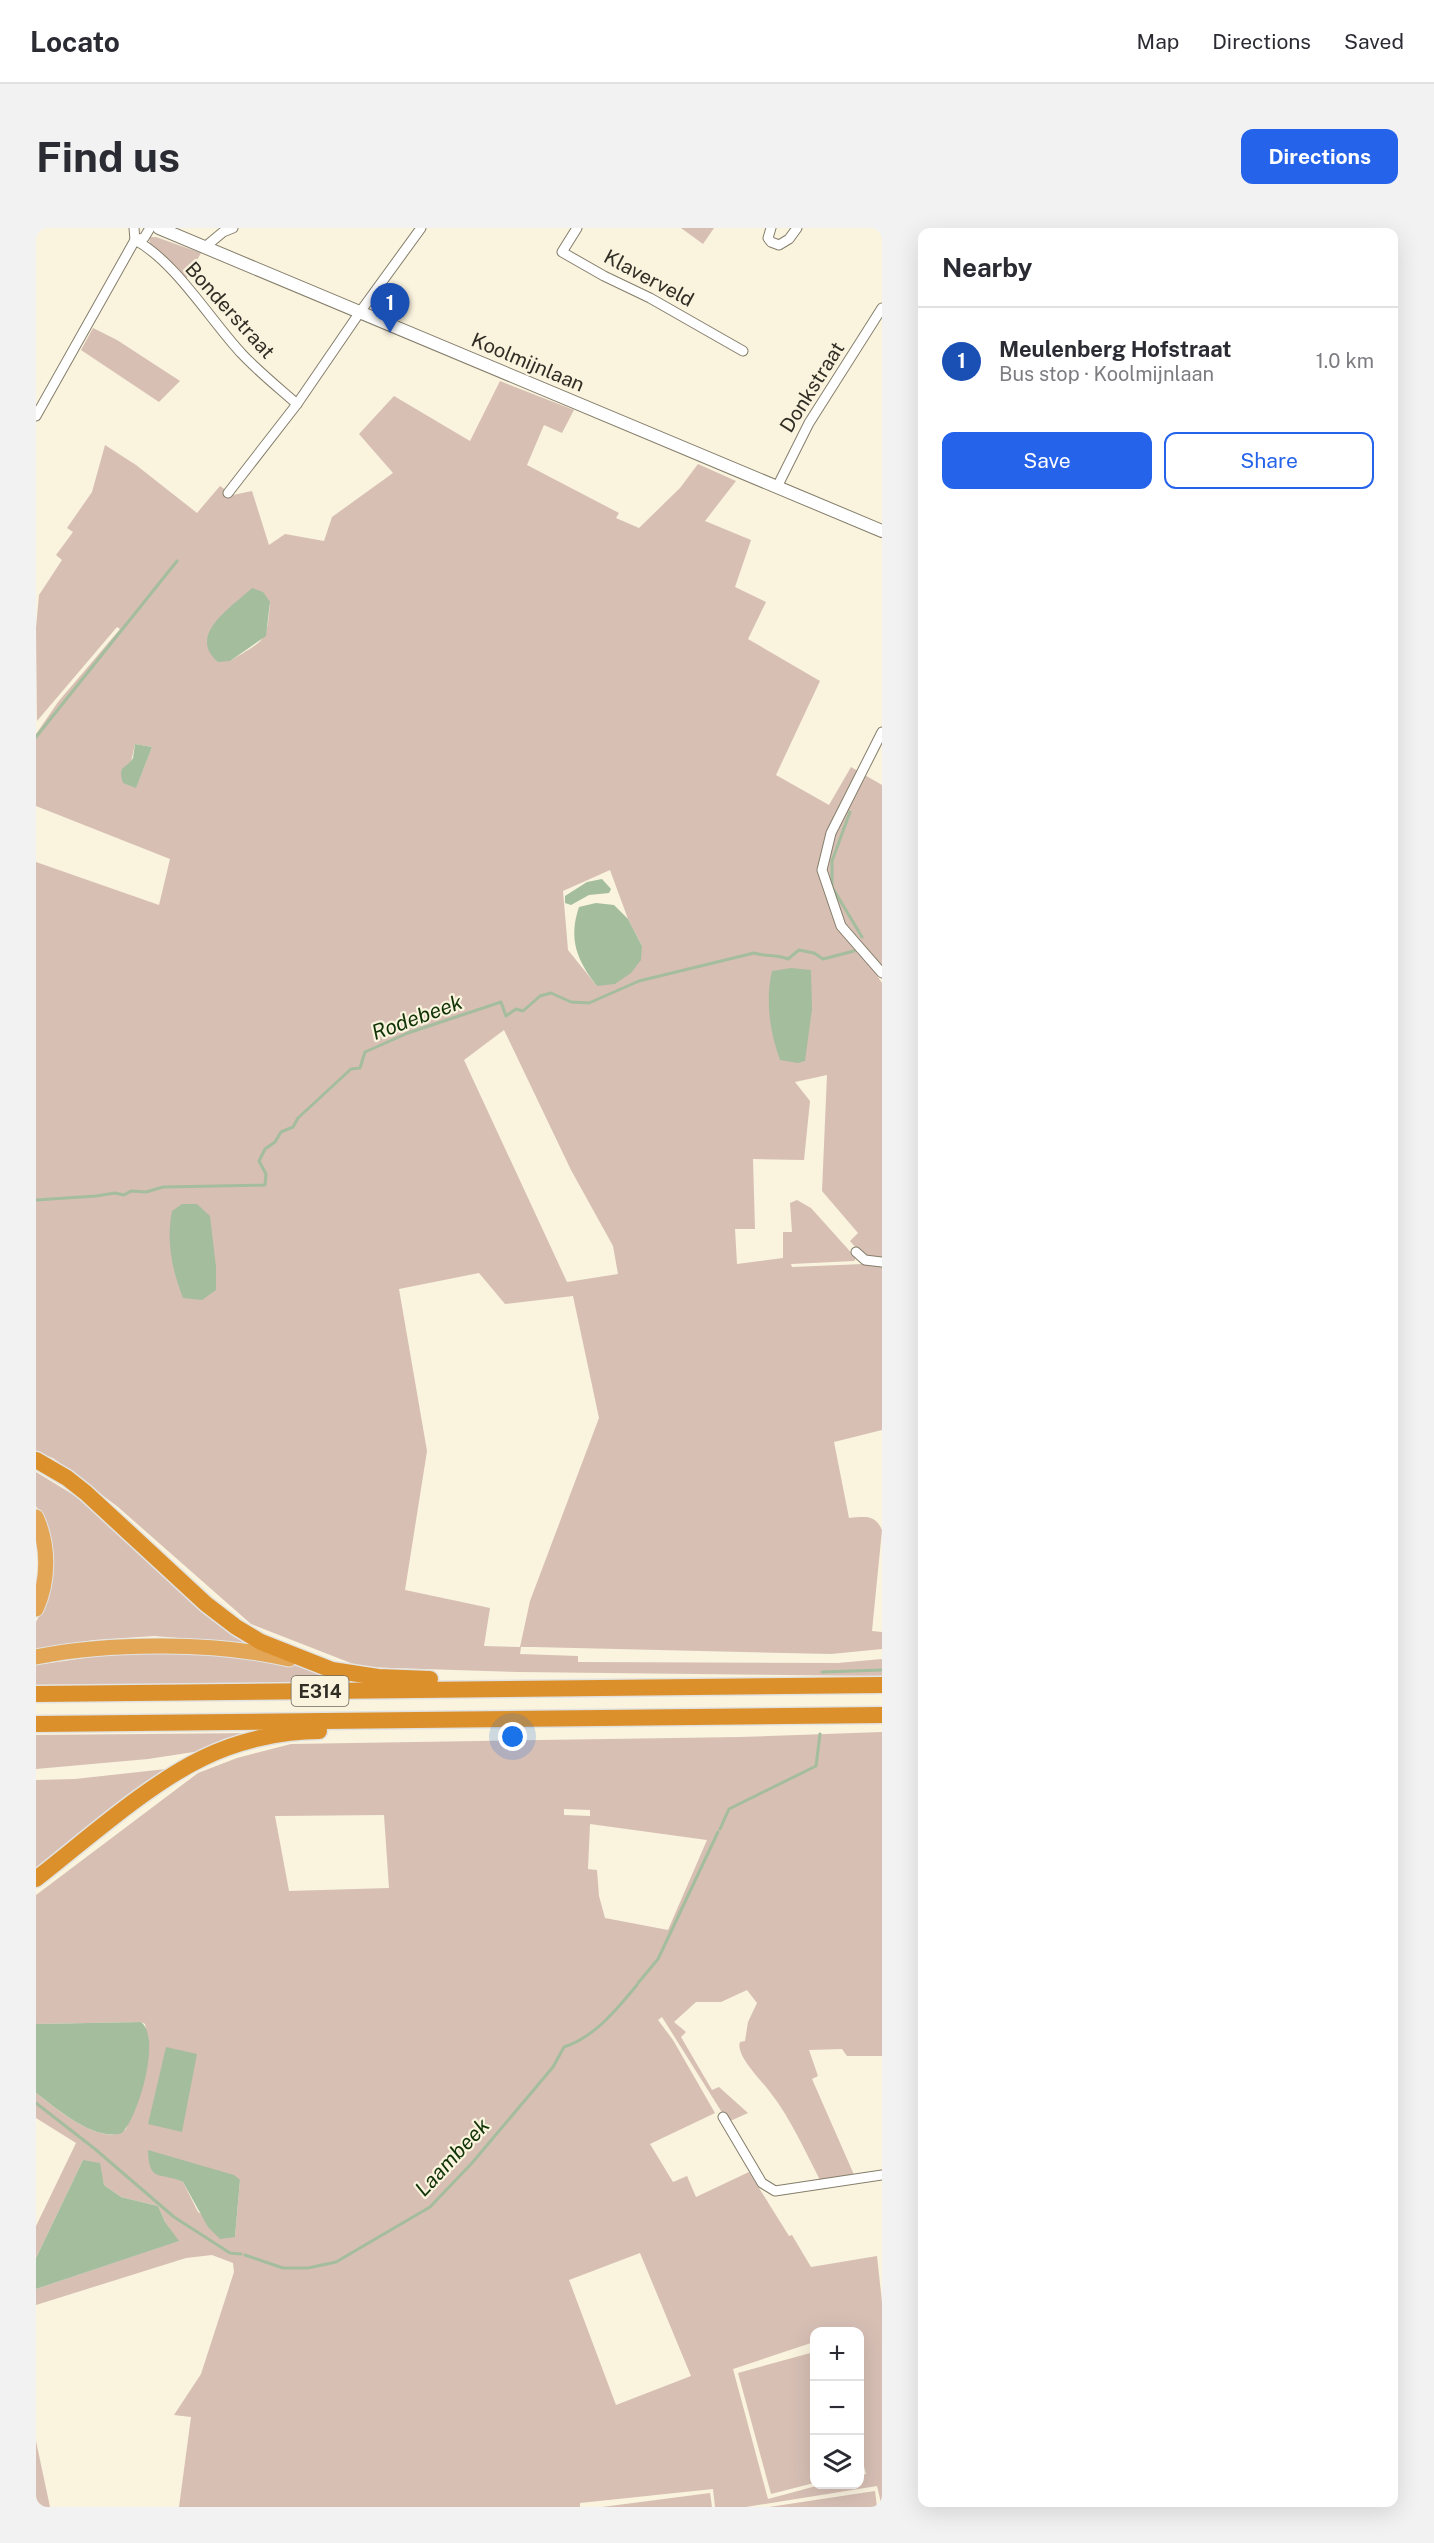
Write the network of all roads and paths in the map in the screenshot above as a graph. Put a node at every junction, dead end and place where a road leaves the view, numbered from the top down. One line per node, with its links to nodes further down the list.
1 (134, 228): 9 (street)
2 (150, 228): 9 (street)
3 (159, 228): 10 (street, Koolmijnlaan)
4 (233, 228): 10 (street)
5 (421, 228): 12 (street)
6 (577, 228): 13 (street, Klaverveld)
7 (771, 228): 8 (street)
8 (797, 228)
9 (135, 240): 14 (street, Bonderstraat); 15 (street)
10 (205, 247): 12 (street, Koolmijnlaan)
11 (882, 308): 16 (street, Donkstraat)
12 (360, 312): 14 (street); 16 (street, Koolmijnlaan)
13 (742, 351)
14 (297, 404): 17 (street)
15 (36, 416)
16 (777, 487): 18 (street, Koolmijnlaan)
17 (228, 493)
18 (882, 531)
19 (882, 732): 20 (street)
20 (879, 745): 21 (street)
21 (882, 973)
22 (856, 1252): 23 (street)
23 (882, 1262)
24 (36, 1460): 28 (highway, E314)
25 (36, 1517): 26 (highway)
26 (36, 1609)
27 (36, 1657): 28 (highway, E314)
28 (332, 1670): 30 (highway, E314)
29 (882, 1685): 30 (highway, E314)
30 (604, 1688): 31 (highway, E314)
31 (36, 1694)
32 (882, 1715): 33 (highway, E314)
33 (351, 1720): 34 (highway, E314); 35 (highway, E314)
34 (36, 1724)
35 (36, 1879)
36 (723, 2117): 37 (street)
37 (882, 2175)

